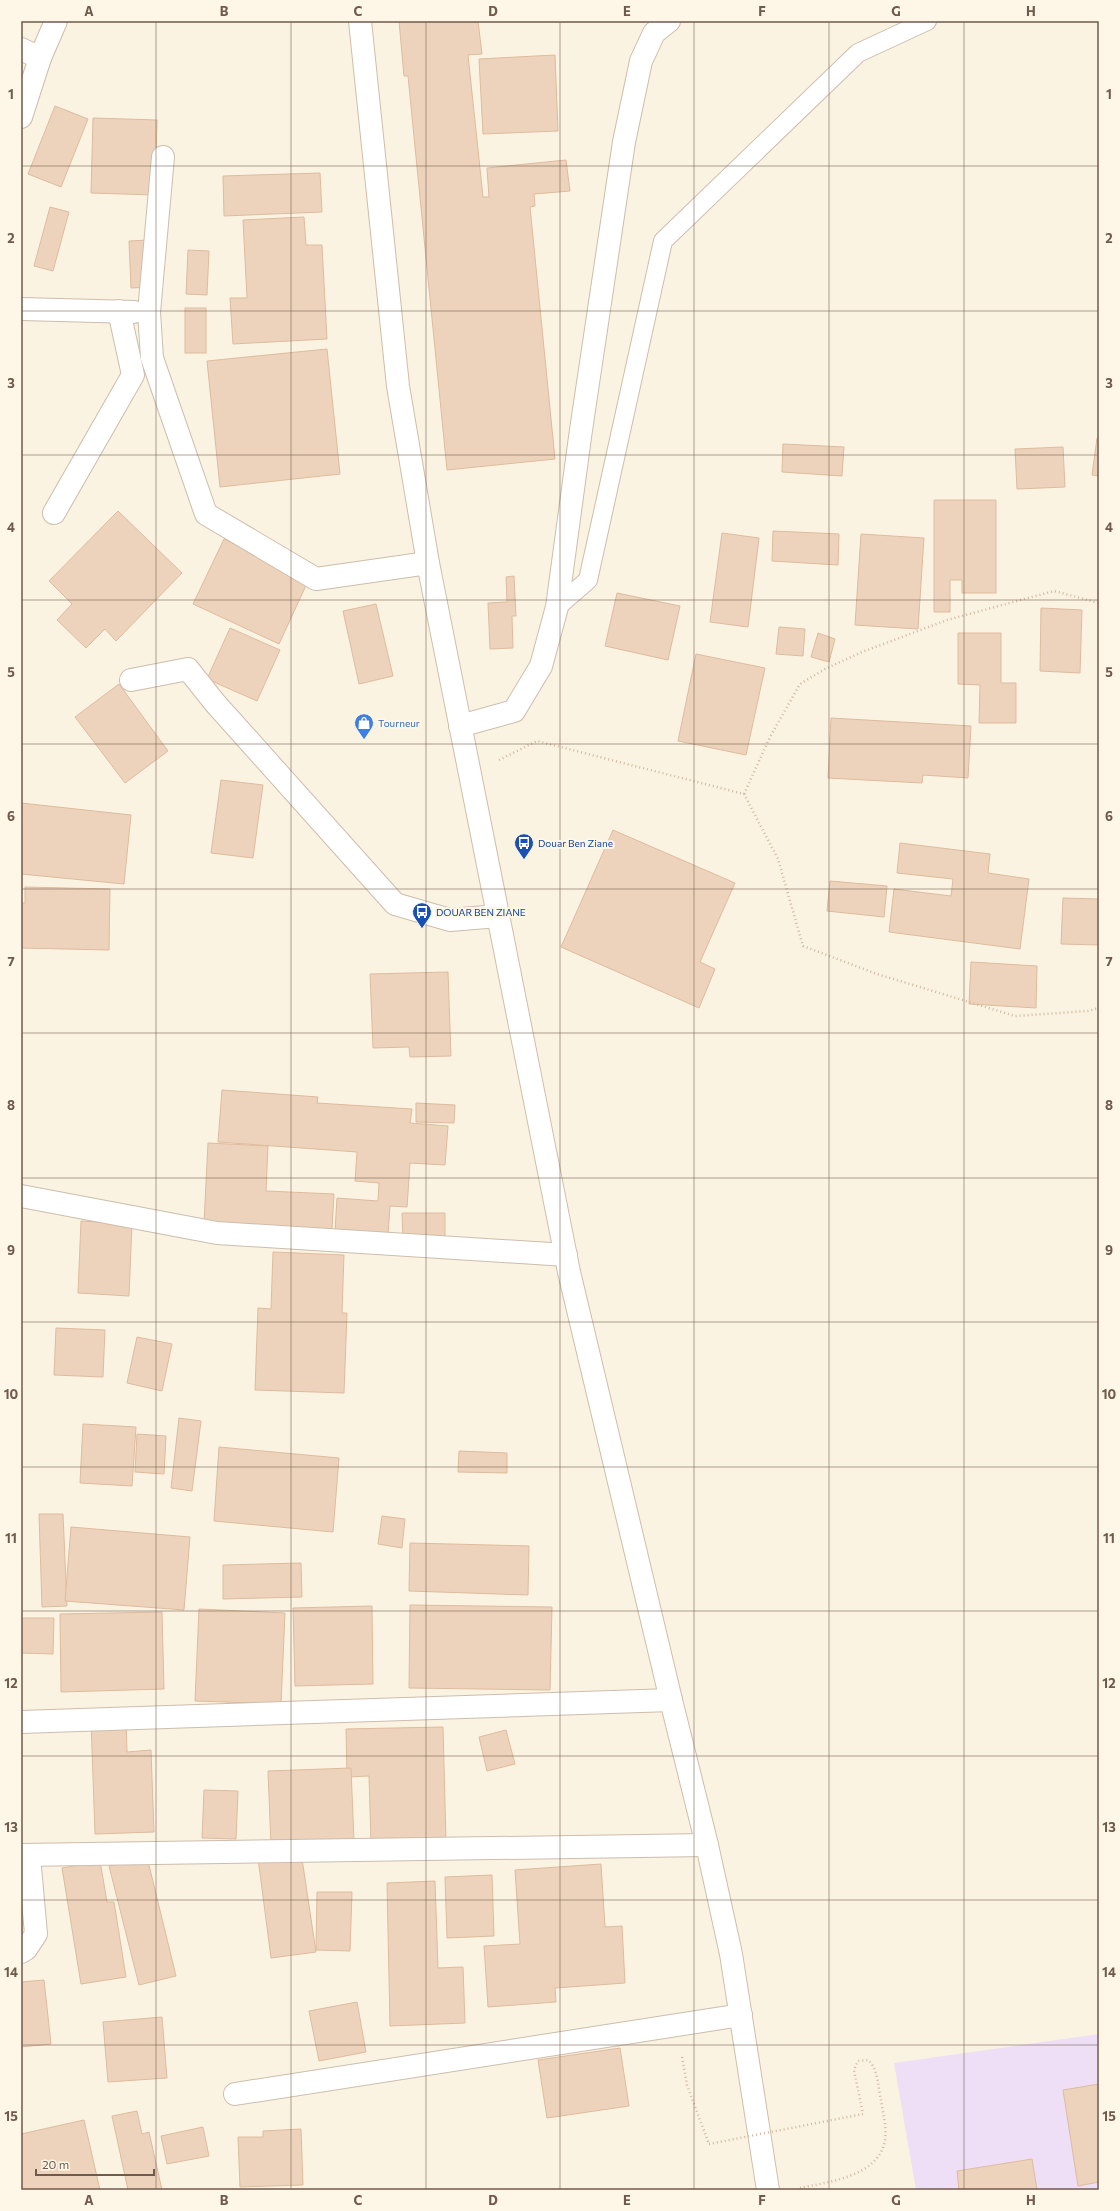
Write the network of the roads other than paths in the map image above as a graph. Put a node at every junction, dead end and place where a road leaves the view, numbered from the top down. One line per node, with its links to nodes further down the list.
1 (56, 21): 5 (street)
2 (360, 21): 12 (street)
3 (928, 21): 13 (lane)
4 (657, 25): 13 (street)
5 (30, 54): 6 (street)
6 (21, 117)
7 (163, 157): 10 (street)
8 (21, 309): 9 (street)
9 (119, 311): 10 (street); 11 (street)
10 (149, 312): 12 (street)
11 (54, 513)
12 (428, 563): 15 (street)
13 (557, 607): 15 (street)
14 (131, 680): 16 (street)
15 (460, 726): 16 (street)
16 (498, 916): 18 (street)
17 (21, 1196): 18 (street)
18 (566, 1255): 19 (street)
19 (671, 1700): 20 (street); 21 (street)
20 (21, 1722)
21 (708, 1845): 22 (street); 24 (street)
22 (25, 1856): 23 (street)
23 (21, 1952)
24 (741, 2015): 25 (street); 26 (street)
25 (235, 2094)
26 (768, 2190)

